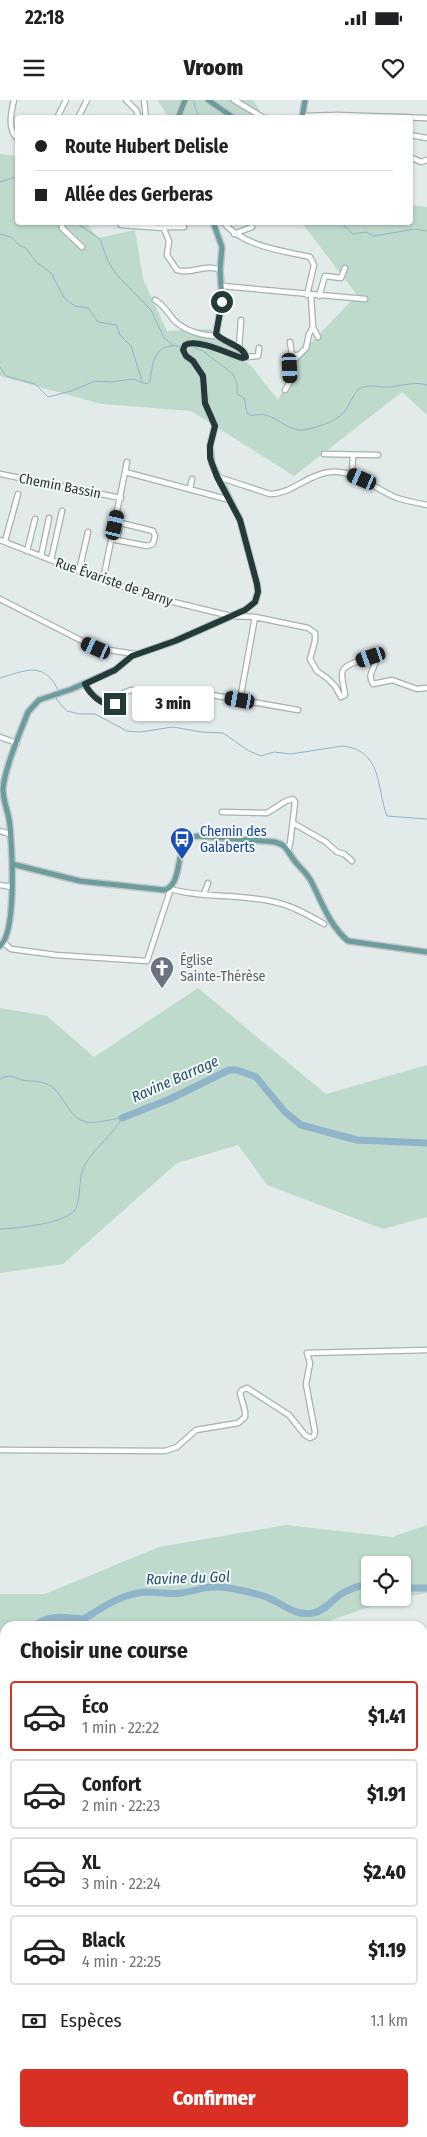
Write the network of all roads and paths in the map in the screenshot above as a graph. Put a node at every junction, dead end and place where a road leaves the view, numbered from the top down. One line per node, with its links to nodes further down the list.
1 (14, 100): 23 (street)
2 (66, 100): 10 (street)
3 (88, 100): 11 (street)
4 (126, 100): 12 (street)
5 (144, 100): 13 (street)
6 (185, 100): 14 (main road)
7 (208, 100): 15 (main road)
8 (234, 100): 16 (street)
9 (305, 100): 17 (main road)
10 (58, 115)
11 (80, 115)
12 (137, 115)
13 (146, 115)
14 (179, 115)
15 (230, 115)
16 (259, 115)
17 (303, 115)
18 (326, 115): 19 (street)
19 (360, 115)
20 (413, 117): 21 (street)
21 (427, 118)
22 (413, 136): 24 (street)
23 (15, 137)
24 (427, 138)
25 (413, 158): 26 (street)
26 (427, 160)
27 (62, 225): 35 (street)
28 (121, 225): 31 (street)
29 (214, 225): 37 (main road)
30 (226, 225): 34 (street)
31 (163, 226): 32 (street); 37 (street)
32 (184, 227)
33 (252, 227): 34 (street)
34 (234, 234): 39 (street)
35 (82, 247)
36 (345, 268): 40 (street)
37 (220, 270): 38 (main road)
38 (222, 286): 39 (street); 45 (main road)
39 (309, 295): 40 (street); 44 (street)
40 (319, 296): 41 (street)
41 (365, 299)
42 (155, 300): 45 (street)
43 (241, 320): 49 (street)
44 (313, 327): 46 (street); 50 (street)
45 (218, 336): 49 (main road)
46 (318, 337)
47 (290, 342): 50 (street)
48 (258, 348): 51 (street)
49 (239, 349): 51 (main road)
50 (299, 355): 52 (street)
51 (246, 357): 60 (main road)
52 (285, 390)
53 (324, 454): 54 (street)
54 (353, 455): 55 (street); 59 (street)
55 (378, 455)
56 (127, 462): 57 (street, Chemin Bassin)
57 (125, 472): 62 (street); 64 (street, Chemin Bassin)
58 (0, 474): 64 (street, Chemin Bassin)
59 (352, 474): 60 (street); 66 (street)
60 (217, 477): 65 (main road)
61 (192, 479): 62 (street)
62 (190, 489): 65 (street)
63 (18, 494): 72 (street)
64 (121, 498): 71 (street, Chemin Bassin)
65 (230, 500): 79 (main road)
66 (427, 505)
67 (62, 511): 75 (street)
68 (35, 518): 73 (street)
69 (50, 518): 74 (street)
70 (88, 532): 76 (street)
71 (114, 539): 71 (street); 77 (street, Chemin Bassin)
72 (2, 541): 73 (street, Rue Évariste de Parny)
73 (27, 551): 74 (street, Rue Évariste de Parny)
74 (40, 556): 75 (street, Rue Évariste de Parny)
75 (51, 560): 76 (street, Rue Évariste de Parny)
76 (79, 571): 77 (street, Rue Évariste de Parny)
77 (103, 580): 79 (street, Rue Évariste de Parny)
78 (0, 599): 81 (street)
79 (231, 616): 80 (street, Rue Évariste de Parny); 81 (main road)
80 (255, 617): 83 (street, Rue Évariste de Parny); 84 (street)
81 (136, 654): 82 (main road)
82 (85, 684): 84 (street); 87 (main road)
83 (427, 688)
84 (240, 700): 85 (street)
85 (298, 710)
86 (0, 736): 87 (street)
87 (17, 743): 91 (main road)
88 (222, 812): 89 (street)
89 (293, 823): 92 (street); 93 (street)
90 (0, 831): 91 (street)
91 (10, 834): 94 (main road)
92 (288, 850): 98 (main road); 102 (main road)
93 (352, 861)
94 (12, 864): 97 (main road); 98 (main road)
95 (208, 883): 99 (street)
96 (0, 885): 97 (street)
97 (12, 887): 101 (main road)
98 (170, 888): 99 (street); 101 (street)
99 (204, 894): 100 (street)
100 (324, 924)
101 (2, 944)
102 (427, 952)
103 (427, 1350): 104 (street)
104 (0, 1450)

